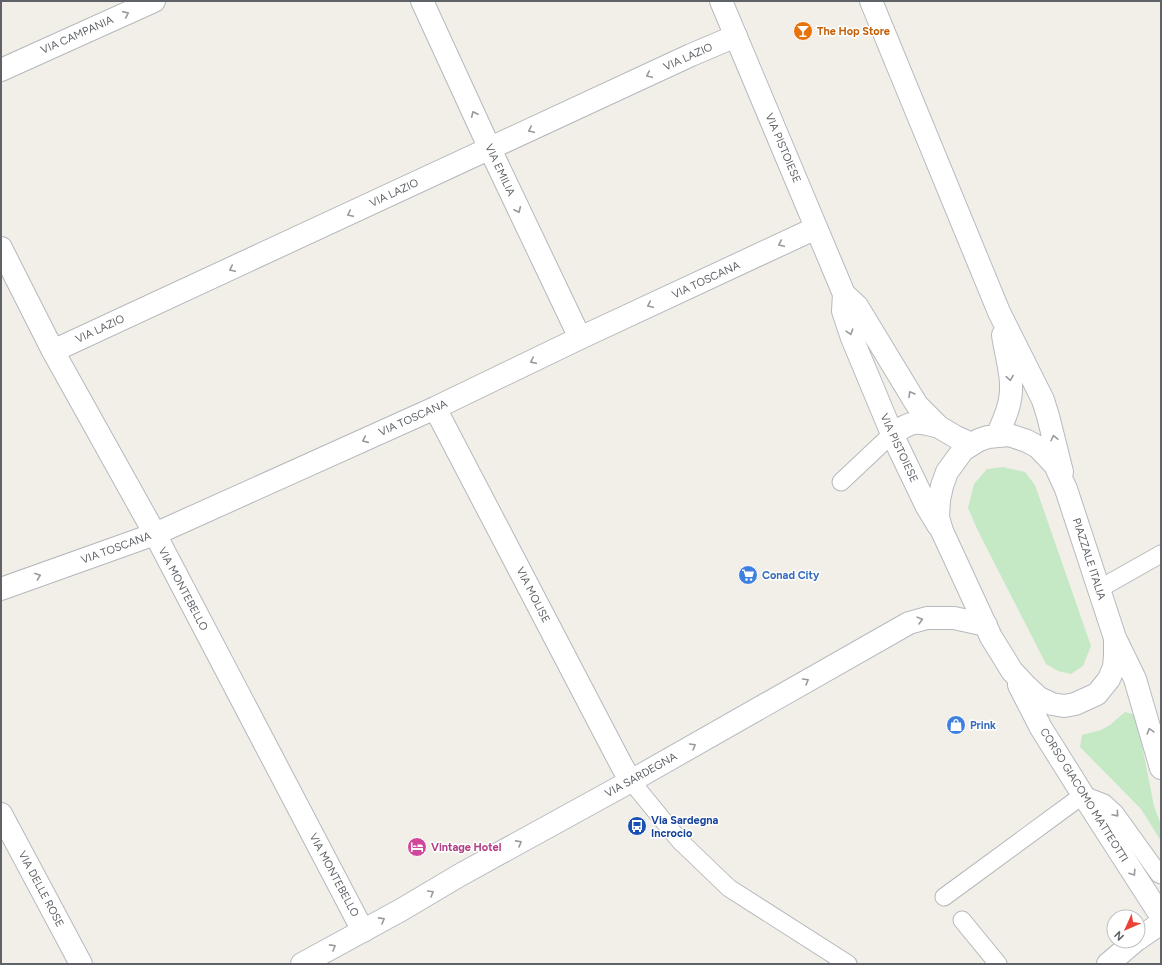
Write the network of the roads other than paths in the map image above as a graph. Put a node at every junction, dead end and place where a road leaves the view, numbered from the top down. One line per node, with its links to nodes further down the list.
1 (154, 1): 6 (street, VIA CAMPANIA, one-way to 1)
2 (422, 1): 7 (street, VIA EMILIA, one-way to 2)
3 (721, 1): 5 (street, VIA PISTOIESE)
4 (871, 1): 11 (street)
5 (736, 36): 7 (street, VIA LAZIO, one-way to 7); 8 (street, VIA PISTOIESE)
6 (1, 70)
7 (490, 149): 12 (street, VIA EMILIA, one-way to 12); 13 (street, VIA LAZIO, one-way to 13)
8 (816, 228): 10 (street, VIA PISTOIESE); 12 (street, VIA TOSCANA, one-way to 12)
9 (1, 248): 13 (street, VIA MONTEBELLO)
10 (844, 294): 15 (street, VIA PISTOIESE, one-way to 10); 16 (street, VIA PISTOIESE, one-way to 16)
11 (999, 312): 17 (street, one-way to 17); 20 (street, one-way to 11)
12 (580, 338): 14 (street, VIA TOSCANA, one-way to 14)
13 (53, 351): 22 (street, VIA MONTEBELLO)
14 (435, 408): 22 (street, VIA TOSCANA, one-way to 22); 30 (street, VIA MOLISE)
15 (939, 427): 16 (street); 18 (street, VIA PISTOIESE)
16 (892, 434): 19 (lane); 21 (street, VIA PISTOIESE)
17 (997, 436): 18 (street, PIAZZALE ITALIA); 20 (street, PIAZZALE ITALIA)
18 (972, 444): 21 (street, PIAZZALE ITALIA)
19 (841, 482)
20 (1066, 489): 25 (street, PIAZZALE ITALIA)
21 (942, 531): 26 (street, PIAZZALE ITALIA)
22 (155, 534): 24 (street, VIA TOSCANA, one-way to 22); 38 (street, VIA MONTEBELLO)
23 (1161, 554): 25 (lane)
24 (1, 589)
25 (1099, 589): 27 (street, PIAZZALE ITALIA)
26 (986, 625): 28 (street, PIAZZALE ITALIA); 30 (street, VIA SARDEGNA, one-way to 26)
27 (1115, 638): 28 (street, PIAZZALE ITALIA); 29 (street, one-way to 27)
28 (1012, 672): 31 (street, CORSO GIACOMO MATTEOTTI)
29 (1161, 768)
30 (631, 781): 38 (street, VIA SARDEGNA, one-way to 30); 43 (lane)
31 (1083, 795): 33 (lane, one-way to 33); 34 (lane); 35 (street, CORSO GIACOMO MATTEOTTI, one-way to 35)
32 (1, 814): 41 (street, VIA DELLE ROSE)
33 (1161, 875)
34 (944, 897)
35 (1161, 916)
36 (962, 920): 44 (lane)
37 (1161, 923): 39 (street)
38 (363, 931): 42 (street, VIA SARDEGNA, one-way to 38)
39 (1146, 933)
40 (1126, 949): 45 (street)
41 (81, 964)
42 (302, 964)
43 (848, 964)
44 (998, 964)
45 (1108, 964)

